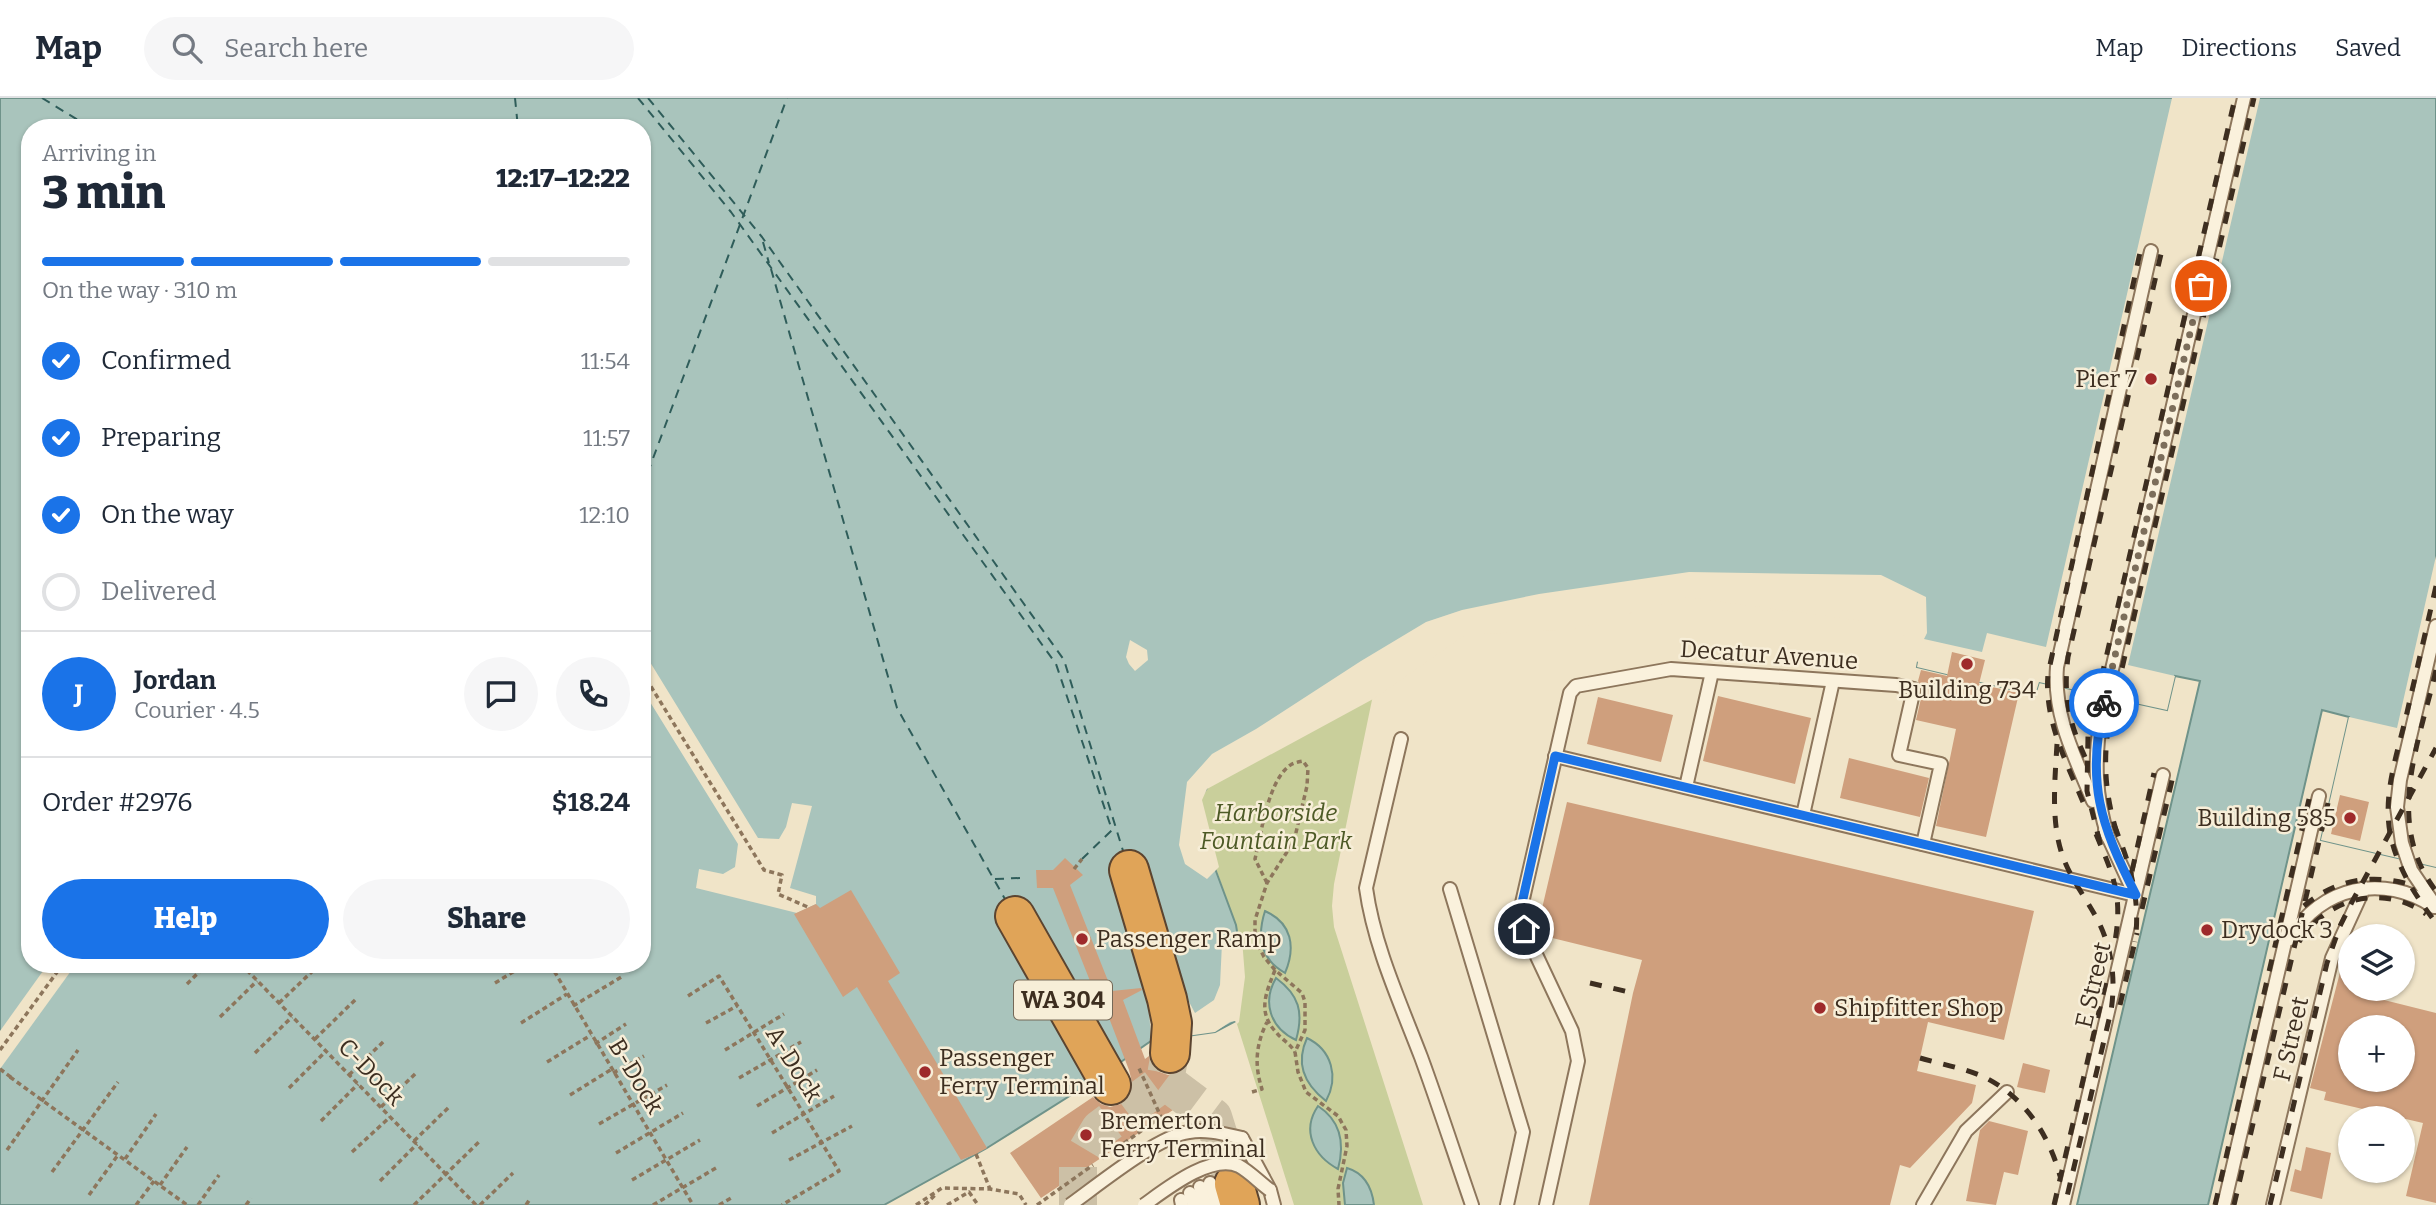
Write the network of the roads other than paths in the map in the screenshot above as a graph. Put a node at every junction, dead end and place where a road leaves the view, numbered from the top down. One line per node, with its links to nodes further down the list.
1 (2244, 98): 12 (lane)
2 (2151, 251): 12 (lane)
3 (2436, 625): 18 (lane)
4 (1712, 672): 5 (lane, Decatur Avenue); 7 (lane, Decatur Avenue); 9 (lane)
5 (1833, 681): 11 (lane); 13 (lane, Decatur Avenue)
6 (1401, 739): 26 (lane)
7 (1555, 756): 9 (lane); 28 (lane, Decatur Avenue)
8 (2163, 775): 17 (lane, E Street)
9 (1686, 787): 11 (lane)
10 (2319, 796): 20 (lane)
11 (1803, 816): 13 (lane)
12 (2108, 837): 17 (lane)
13 (1923, 844): 17 (lane)
14 (1129, 870): 19 (highway, WA 304)
15 (2364, 888): 18 (lane); 20 (lane); 32 (lane, F Street)
16 (1450, 889): 27 (lane)
17 (2136, 895): 30 (lane, E Street)
18 (2436, 908)
19 (1015, 916)
20 (2281, 962): 31 (lane)
21 (2007, 1092): 29 (lane)
22 (1213, 1196): 23 (lane, bridge); 24 (lane, bridge); 25 (lane)
23 (1070, 1205)
24 (1144, 1205)
25 (1274, 1205)
26 (1472, 1205)
27 (1507, 1205)
28 (1546, 1205)
29 (1923, 1205)
30 (2063, 1205)
31 (2224, 1205)
32 (2273, 1205)

